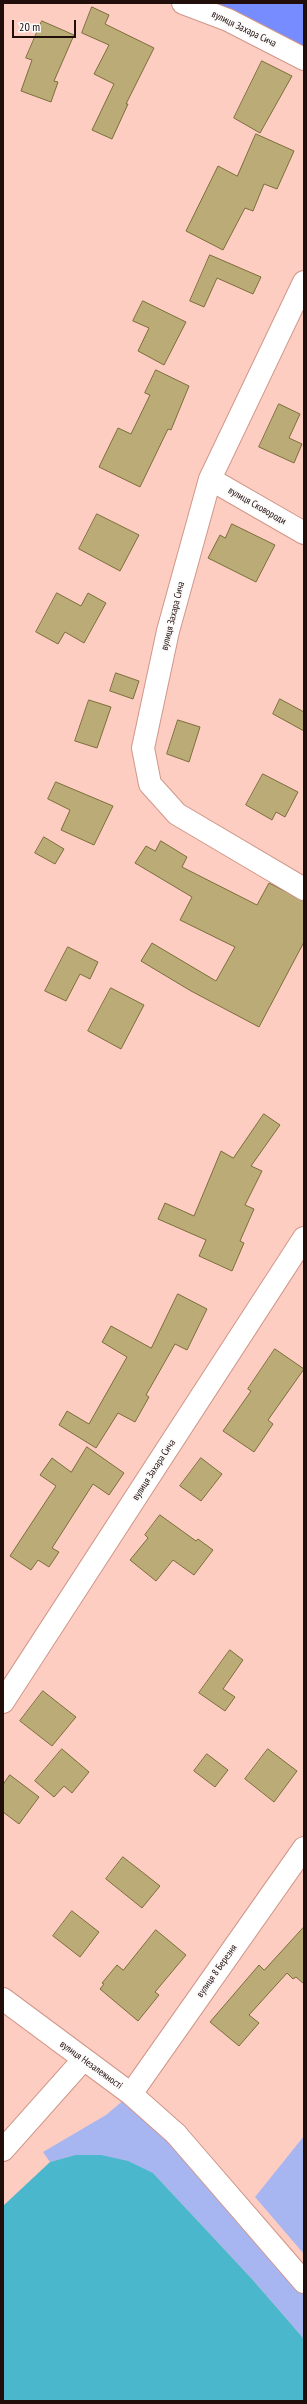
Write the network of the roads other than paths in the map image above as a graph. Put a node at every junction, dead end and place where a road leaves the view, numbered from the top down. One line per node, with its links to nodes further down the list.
1 (183, 3): 2 (street, вулиця Захара Сича)
2 (304, 59)
3 (304, 282): 4 (street, вулиця Захара Сича)
4 (210, 479): 5 (street, вулиця Сковороди); 6 (street, вулиця Захара Сича)
5 (304, 532)
6 (304, 889)
7 (304, 1238): 8 (street, вулиця Захара Сича)
8 (3, 1702)
9 (304, 1848): 12 (street, вулиця 8 Березня)
10 (3, 1999): 11 (street, вулиця Незалежності)
11 (83, 2060): 12 (street, вулиця Незалежності); 13 (street)
12 (131, 2094): 14 (street, вулиця Незалежності)
13 (3, 2150)
14 (304, 2282)

